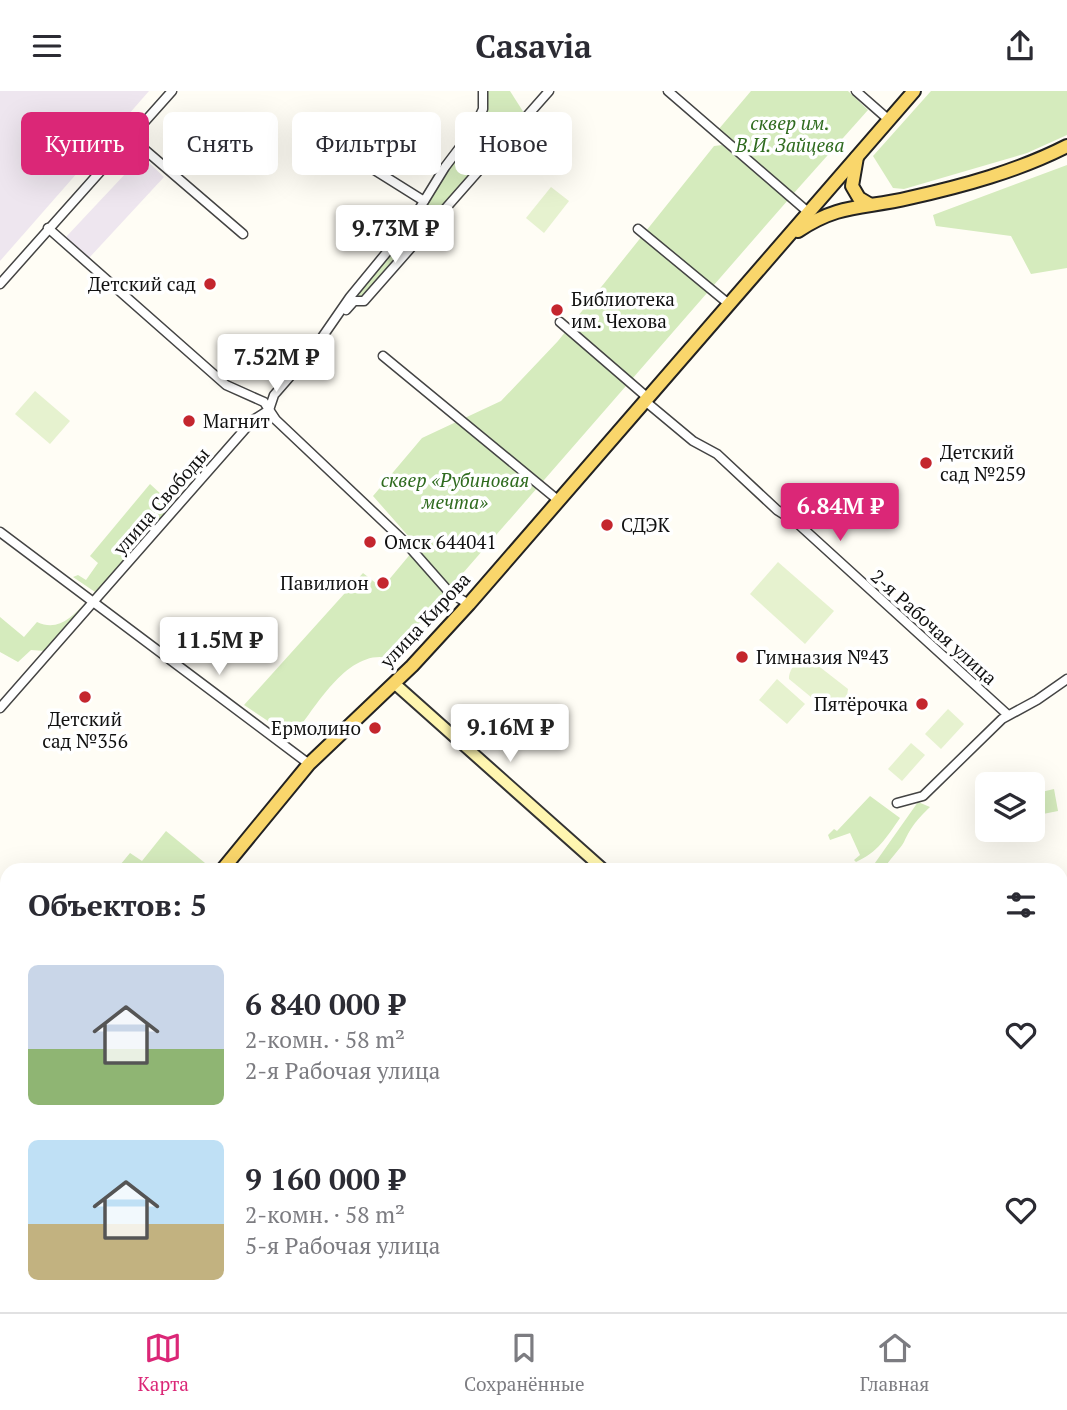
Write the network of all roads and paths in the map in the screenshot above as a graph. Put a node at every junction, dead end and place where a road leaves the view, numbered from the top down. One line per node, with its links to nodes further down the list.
1 (172, 91): 7 (street)
2 (483, 91): 14 (street, улица Свободы)
3 (550, 91): 23 (street, улица Свободы)
4 (668, 91): 16 (street)
5 (856, 91): 8 (street)
6 (914, 91): 8 (main road, улица Кирова)
7 (149, 116)
8 (889, 120): 11 (main road, улица Кирова)
9 (1067, 146): 15 (main road, улица Кирова)
10 (149, 153): 19 (street)
11 (858, 154): 15 (main road); 16 (main road, улица Кирова)
12 (96, 175): 17 (street)
13 (383, 175): 14 (street)
14 (424, 201): 23 (street, улица Свободы)
15 (869, 204): 20 (main road, улица Кирова)
16 (807, 212): 20 (main road, улица Кирова)
17 (48, 229): 21 (street); 27 (street)
18 (638, 229): 22 (street)
19 (243, 234)
20 (792, 235): 22 (main road, улица Кирова)
21 (0, 284)
22 (730, 305): 26 (main road, улица Кирова)
23 (340, 313): 27 (street, улица Свободы)
24 (560, 323): 26 (street, 2-я Рабочая улица)
25 (383, 356): 28 (street)
26 (647, 400): 28 (main road, улица Кирова); 35 (street, 2-я Рабочая улица)
27 (269, 410): 30 (street, улица Свободы); 31 (street)
28 (559, 501): 31 (main road, улица Кирова)
29 (0, 532): 30 (street)
30 (94, 602): 34 (street, улица Свободы); 36 (street)
31 (468, 604): 33 (main road, улица Кирова)
32 (1067, 679): 35 (street)
33 (394, 683): 36 (main road, улица Кирова); 39 (street)
34 (0, 708)
35 (1008, 715): 37 (street)
36 (309, 764): 38 (main road, улица Кирова)
37 (897, 803)
38 (228, 863)
39 (596, 863)

